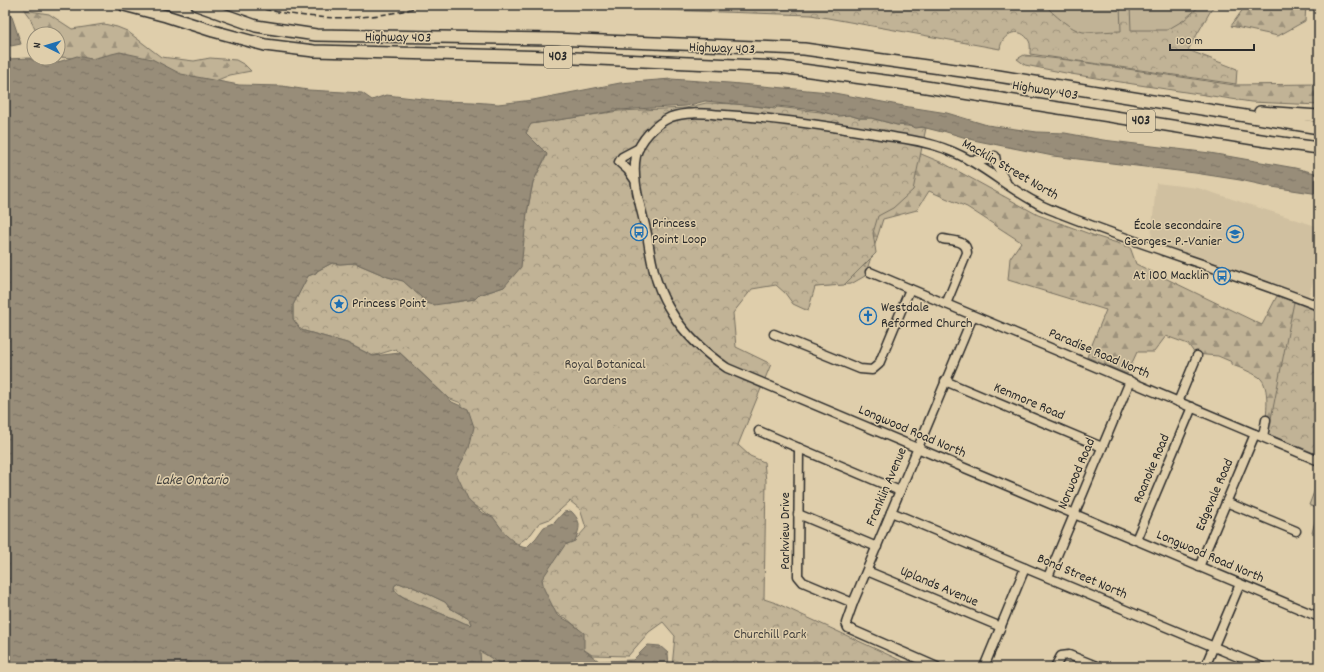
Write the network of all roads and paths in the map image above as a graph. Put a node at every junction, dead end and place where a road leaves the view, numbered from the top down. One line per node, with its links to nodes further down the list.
1 (124, 5): 6 (highway, Highway 403 / 403)
2 (197, 5): 3 (highway, Highway 403 / 403)
3 (1208, 109): 4 (highway); 5 (highway, Highway 403 / 403)
4 (1319, 116)
5 (1319, 128)
6 (1267, 141): 8 (highway, Highway 403 / 403); 9 (highway)
7 (640, 147): 10 (street, Macklin Street North); 11 (street, Longwood Road North); 11 (street)
8 (1319, 148)
9 (1319, 156)
10 (968, 160): 12 (street, Macklin Street North); 12 (street)
11 (636, 183): 30 (street, Longwood Road North)
12 (1008, 185): 17 (street, Macklin Street North)
13 (944, 239): 16 (street)
14 (870, 272): 15 (street, Paradise Road North)
15 (910, 289): 16 (street, Paradise Road North); 19 (street)
16 (946, 304): 18 (street, Paradise Road North)
17 (1319, 306)
18 (973, 316): 21 (street, Franklin Avenue); 22 (street, Paradise Road North)
19 (774, 334)
20 (1197, 356): 23 (street)
21 (946, 381): 28 (street, Kenmore Road); 30 (street, Franklin Avenue)
22 (1130, 381): 23 (street, Paradise Road North); 28 (street, Norwood Road)
23 (1178, 402): 24 (street, Paradise Road North)
24 (1192, 407): 27 (street, Paradise Road North); 38 (street, Roanoke Road)
25 (1266, 420): 27 (street, Edgevale Road)
26 (759, 432): 29 (street)
27 (1259, 435): 31 (street, Paradise Road North); 33 (street, Edgevale Road)
28 (1102, 447): 36 (street, Norwood Road)
29 (799, 448): 32 (street); 35 (street, Parkview Drive)
30 (918, 449): 32 (street, Franklin Avenue); 36 (street, Longwood Road North)
31 (1319, 460)
32 (900, 491): 34 (street, Franklin Avenue)
33 (1226, 502): 37 (street); 40 (street, Edgevale Road)
34 (891, 512): 39 (street, Franklin Avenue); 41 (street, Bond Street North)
35 (798, 514): 39 (street); 45 (street, Parkview Drive)
36 (1074, 514): 38 (street, Longwood Road North); 43 (street, Norwood Road)
37 (1296, 531)
38 (1136, 540): 40 (street, Longwood Road North)
39 (876, 547): 42 (street, Franklin Avenue)
40 (1199, 567): 44 (street, Longwood Road North)
41 (1026, 568): 43 (street, Bond Street North); 47 (street)
42 (867, 571): 45 (street, Franklin Avenue); 47 (street, Uplands Avenue)
43 (1048, 578): 48 (street, Bond Street North)
44 (1240, 584): 46 (street, Longwood Road North); 48 (street)
45 (853, 603): 49 (street, Franklin Avenue)
46 (1319, 617)
47 (1001, 627): 50 (street)
48 (1214, 647): 53 (street); 54 (street, Bond Street North)
49 (937, 667)
50 (984, 667)
51 (1055, 667): 52 (street)
52 (1099, 667)
53 (1205, 667)
54 (1262, 667)

